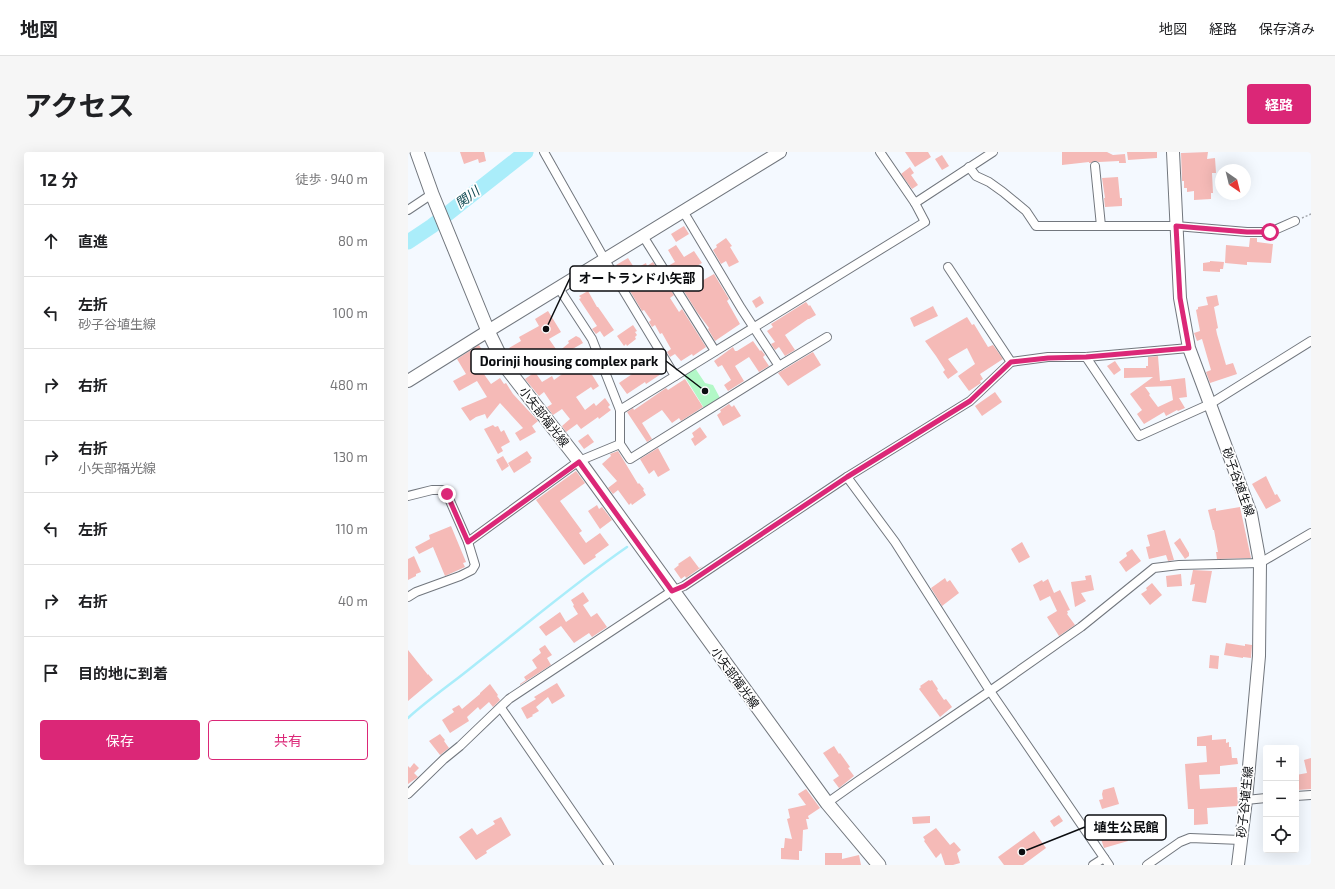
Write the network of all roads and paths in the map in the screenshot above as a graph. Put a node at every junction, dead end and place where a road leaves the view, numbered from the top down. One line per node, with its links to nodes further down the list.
1 (417, 152): 9 (main road, 小矢部福光線)
2 (544, 152): 18 (street)
3 (780, 152): 12 (main road)
4 (880, 152): 10 (street)
5 (993, 152): 8 (street)
6 (1173, 152): 16 (main road, 砂子谷埴生線)
7 (1094, 166): 15 (street)
8 (969, 167): 10 (street); 15 (street)
9 (432, 194): 11 (street); 22 (main road, 小矢部福光線)
10 (915, 203): 21 (street)
11 (408, 210)
12 (683, 211): 17 (main road); 21 (street)
13 (1311, 214): 14 (path)
14 (1296, 221): 16 (street)
15 (1101, 226): 16 (street)
16 (1176, 226): 25 (main road, 砂子谷埴生線)
17 (643, 236): 18 (main road); 26 (street)
18 (605, 260): 20 (main road); 30 (street)
19 (948, 267): 28 (street)
20 (558, 287): 22 (main road); 33 (street)
21 (754, 328): 26 (street); 29 (street)
22 (488, 330): 31 (main road); 35 (main road, 小矢部福光線)
23 (827, 337): 29 (street)
24 (1311, 340): 32 (street)
25 (1189, 348): 27 (street); 32 (main road, 砂子谷埴生線)
26 (715, 351): 30 (street)
27 (1086, 357): 28 (street); 32 (street)
28 (1011, 362): 36 (street)
29 (779, 366): 34 (street)
30 (675, 376): 33 (street)
31 (408, 381)
32 (1210, 404): 40 (main road, 砂子谷埴生線)
33 (620, 410): 34 (street)
34 (620, 444): 35 (street)
35 (579, 462): 39 (street); 41 (main road, 小矢部福光線)
36 (847, 477): 41 (street); 43 (street)
37 (408, 496): 39 (street)
38 (1311, 533): 40 (street)
39 (468, 542): 42 (street)
40 (1260, 563): 43 (street); 49 (main road, 砂子谷埴生線)
41 (672, 591): 44 (street); 50 (main road, 小矢部福光線)
42 (408, 597)
43 (990, 691): 50 (street); 52 (street)
44 (501, 708): 45 (street); 53 (street)
45 (408, 794)
46 (1311, 795): 47 (street)
47 (1299, 796)
48 (1263, 798): 49 (street)
49 (1246, 800): 51 (main road, 砂子谷埴生線)
50 (827, 804): 54 (main road, 小矢部福光線)
51 (1240, 840): 57 (street); 58 (main road, 砂子谷埴生線)
52 (1104, 858): 55 (street); 56 (street)
53 (609, 865)
54 (879, 865)
55 (1093, 865)
56 (1109, 865)
57 (1147, 865)
58 (1238, 865)

